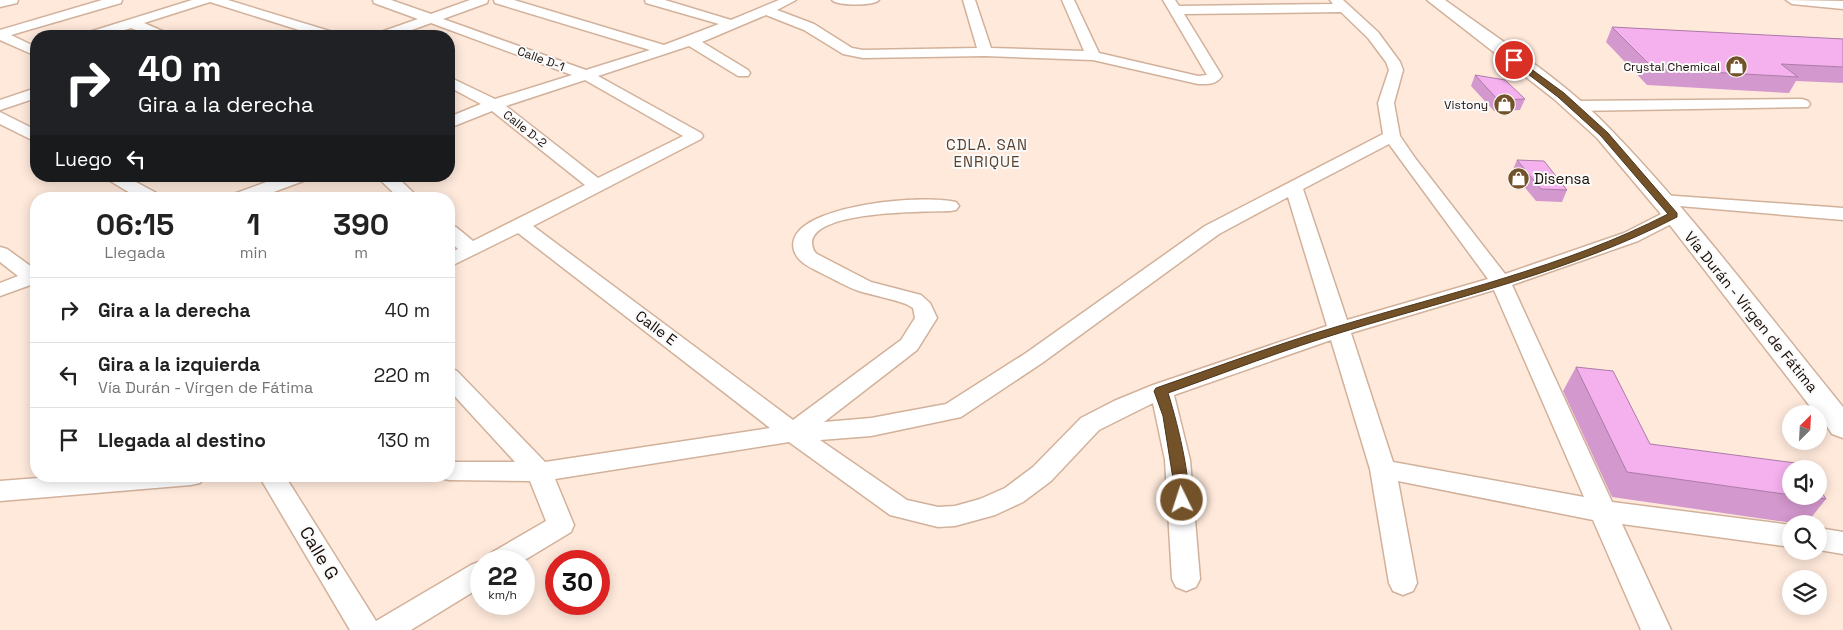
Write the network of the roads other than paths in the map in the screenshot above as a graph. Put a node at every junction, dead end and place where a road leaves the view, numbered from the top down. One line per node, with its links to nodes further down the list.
1 (12, 0): 16 (street)
2 (116, 0): 28 (street)
3 (205, 0): 22 (street)
4 (215, 0): 26 (street)
5 (379, 0): 21 (street, Calle D-1)
6 (482, 0): 21 (street)
7 (500, 0): 31 (street)
8 (651, 0): 23 (street)
9 (838, 0): 10 (street)
10 (873, 0)
11 (969, 0): 32 (street)
12 (1068, 0): 33 (street)
13 (1435, 0): 41 (main road, Vía Durán - Vírgen de Fátima)
14 (1792, 0): 20 (street)
15 (785, 2): 18 (street)
16 (0, 3)
17 (1341, 4): 19 (street); 45 (street)
18 (765, 5): 23 (street); 32 (street)
19 (1172, 5): 33 (street)
20 (1843, 5)
21 (430, 18): 27 (street); 35 (street, Calle D-1)
22 (132, 23): 24 (street); 25 (street)
23 (732, 24): 29 (street)
24 (110, 30)
25 (148, 30)
26 (312, 30)
27 (399, 30)
28 (0, 34): 30 (street)
29 (691, 41): 31 (street); 34 (street)
30 (30, 49)
31 (665, 50): 35 (street)
32 (984, 52): 33 (street)
33 (1093, 56)
34 (743, 73)
35 (586, 75): 40 (street); 49 (street, Calle D-1)
36 (455, 84): 40 (street, Calle D-2)
37 (30, 95): 39 (street)
38 (1802, 104): 41 (street)
39 (0, 105)
40 (494, 105): 43 (street); 49 (street, Calle D-2)
41 (1574, 106): 55 (main road, Vía Durán - Vírgen de Fátima)
42 (0, 117): 44 (street)
43 (455, 121)
44 (30, 134)
45 (1392, 136): 50 (street); 64 (street)
46 (122, 182): 51 (street)
47 (284, 182): 52 (street)
48 (392, 182): 53 (street)
49 (596, 185): 57 (street)
50 (1294, 188): 66 (street); 70 (street)
51 (141, 192)
52 (257, 192)
53 (403, 192)
54 (950, 206): 70 (street)
55 (1668, 208): 56 (street); 64 (street, Calle E); 69 (main road, Vía Durán - Vírgen de Fátima)
56 (1843, 214)
57 (518, 224): 59 (street); 70 (street, Calle E)
58 (455, 236): 59 (street)
59 (470, 249): 61 (street)
60 (0, 253): 62 (street)
61 (455, 258)
62 (30, 274)
63 (30, 279): 65 (street)
64 (1500, 282): 66 (street, Calle E); 77 (street)
65 (0, 290)
66 (1340, 329): 68 (street, Calle E); 71 (street)
67 (455, 382): 73 (street)
68 (1161, 391): 70 (street, Calle E); 82 (street)
69 (1843, 427)
70 (793, 433): 73 (street)
71 (1383, 469): 77 (street); 84 (street)
72 (455, 471): 73 (street)
73 (539, 472): 81 (street)
74 (115, 482): 76 (street)
75 (276, 482): 85 (street, Calle G)
76 (0, 491)
77 (1602, 511): 78 (street); 87 (street)
78 (1782, 535)
79 (1827, 541): 80 (street)
80 (1843, 543)
81 (519, 550)
82 (1186, 579)
83 (470, 580): 86 (street)
84 (1403, 584)
85 (366, 630)
86 (386, 630)
87 (1656, 630)

